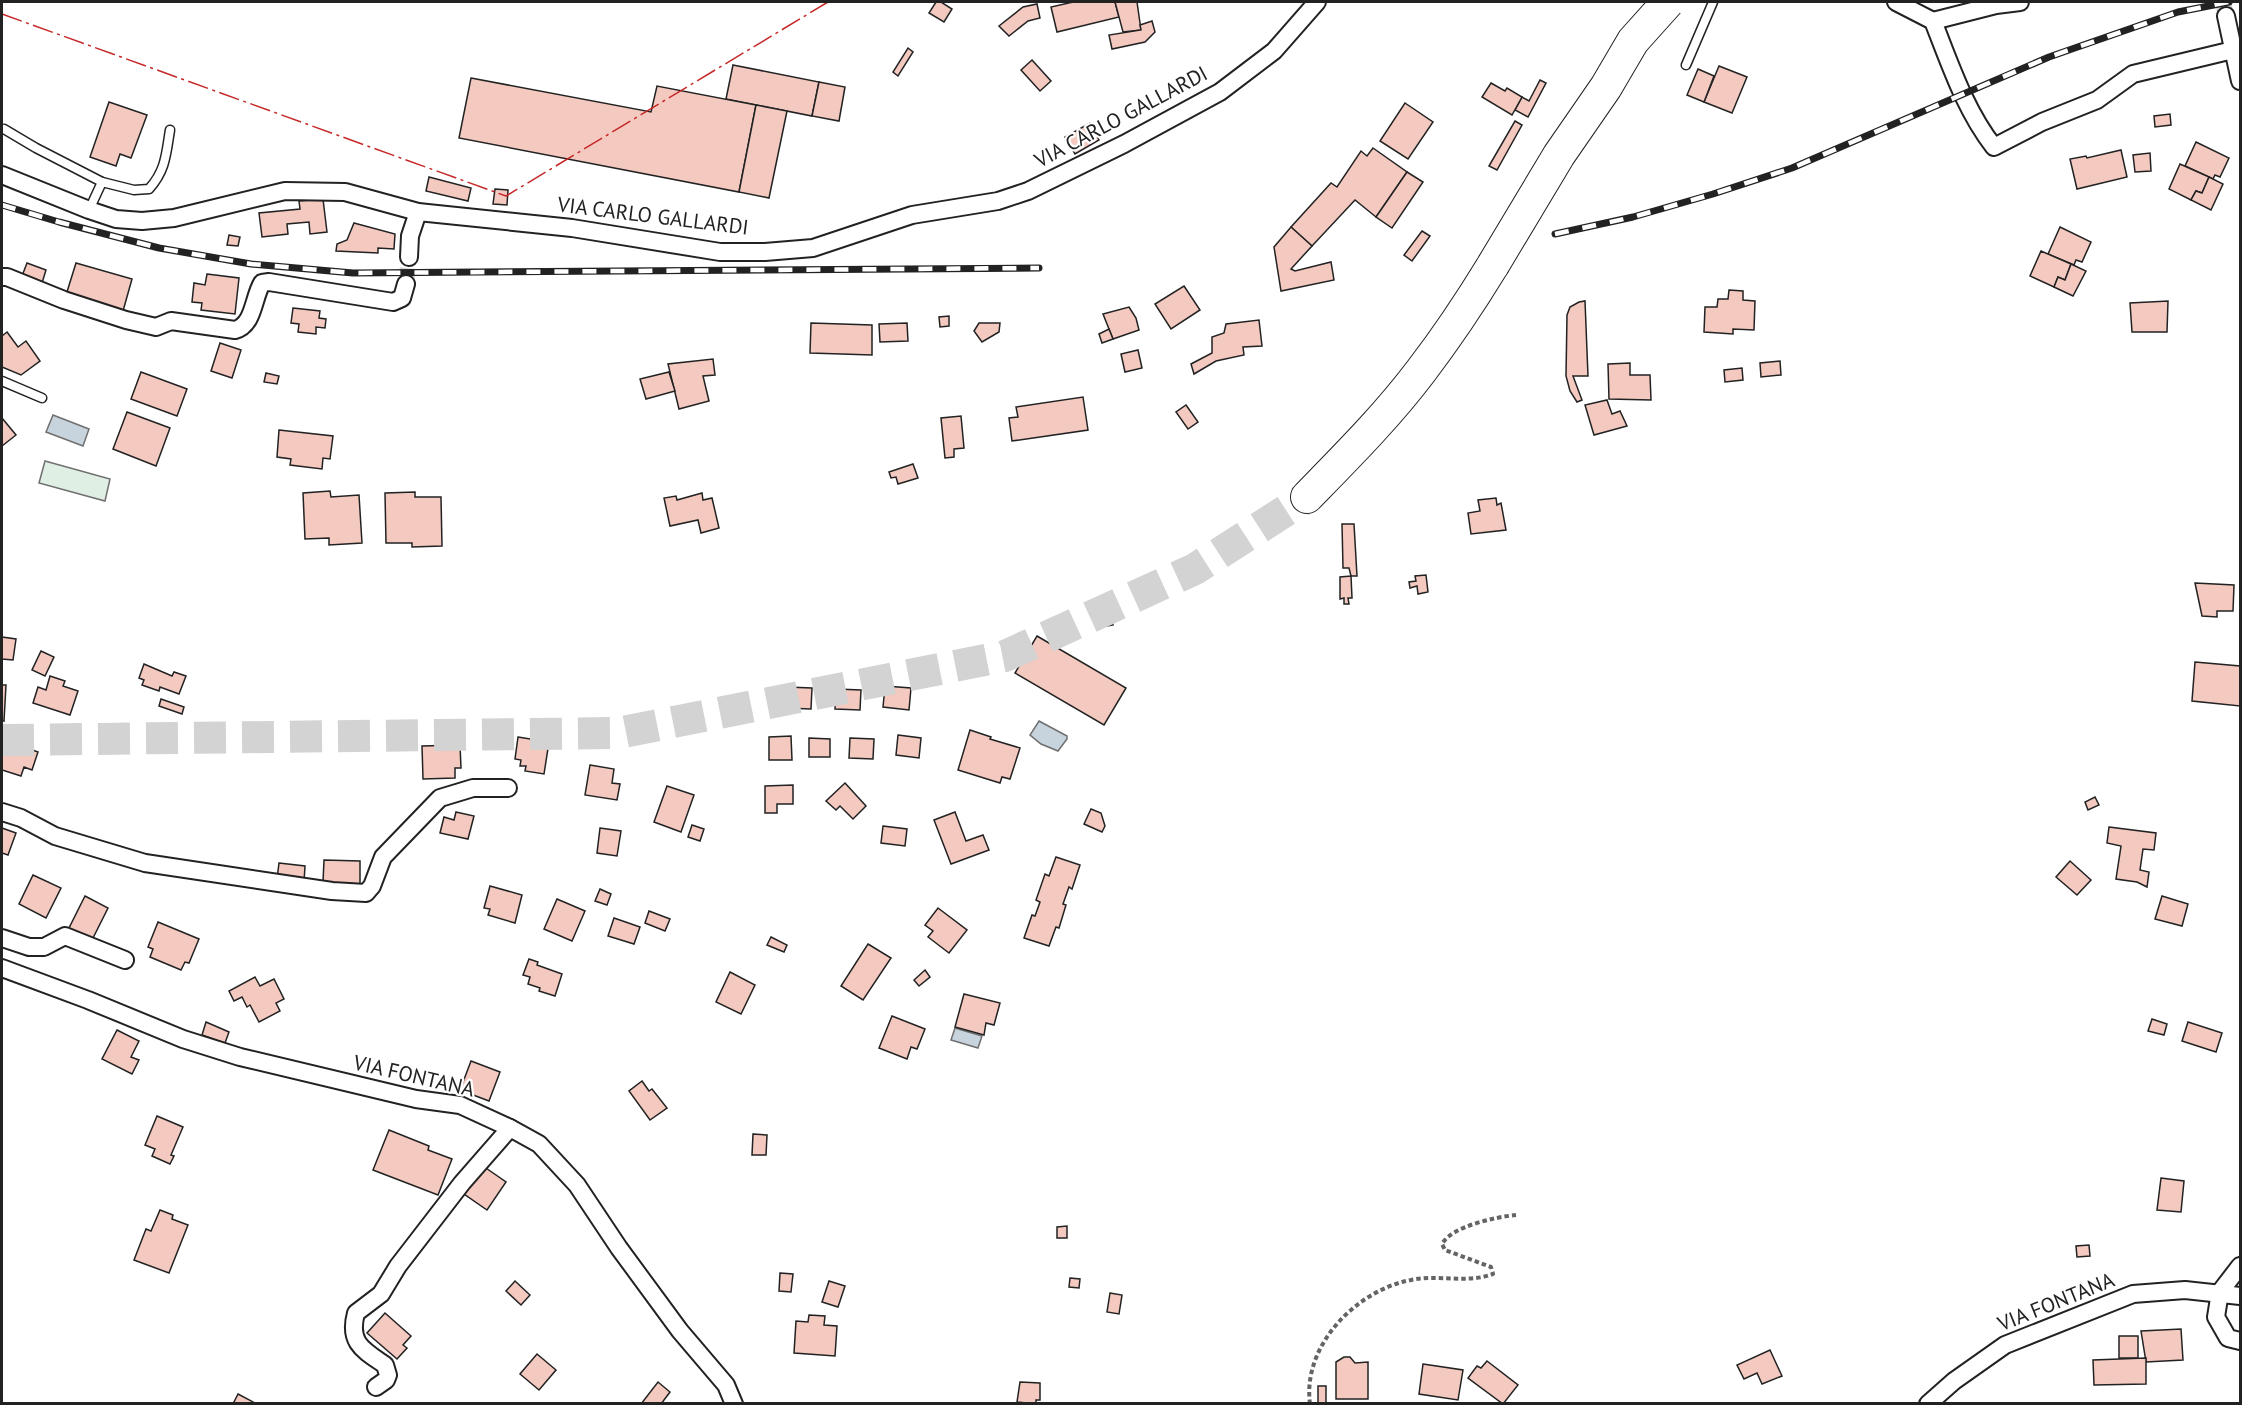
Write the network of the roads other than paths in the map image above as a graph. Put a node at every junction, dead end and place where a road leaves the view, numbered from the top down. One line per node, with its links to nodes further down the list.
1 (1317, 2): 16 (street, VIA CARLO GALLARDI)
2 (1668, 2): 22 (highway, bridge)
3 (1713, 2): 9 (lane)
4 (1896, 2): 7 (street)
5 (2020, 2): 7 (street)
6 (2226, 16): 8 (street)
7 (1933, 21): 8 (street)
8 (2233, 50): 10 (street)
9 (1686, 64)
10 (2241, 81)
11 (4, 129): 14 (lane)
12 (170, 130): 14 (lane)
13 (2, 174): 15 (street, VIA CARLO GALLARDI)
14 (102, 182): 15 (lane)
15 (89, 210): 16 (street, VIA CARLO GALLARDI)
16 (418, 212): 17 (street)
17 (408, 257)
18 (2, 277): 19 (street)
19 (406, 284)
20 (2, 381): 21 (lane)
21 (42, 398)
22 (1308, 497)
23 (508, 788): 24 (street)
24 (2, 812)
25 (2, 938): 26 (street)
26 (125, 960)
27 (2, 968): 28 (street, VIA FONTANA)
28 (510, 1128): 33 (street); 34 (street, VIA FONTANA)
29 (2241, 1266): 30 (street)
30 (2220, 1292): 31 (street, VIA FONTANA); 32 (street); 35 (street, VIA FONTANA)
31 (2241, 1296)
32 (2241, 1341)
33 (376, 1387)
34 (734, 1404)
35 (1928, 1404)

